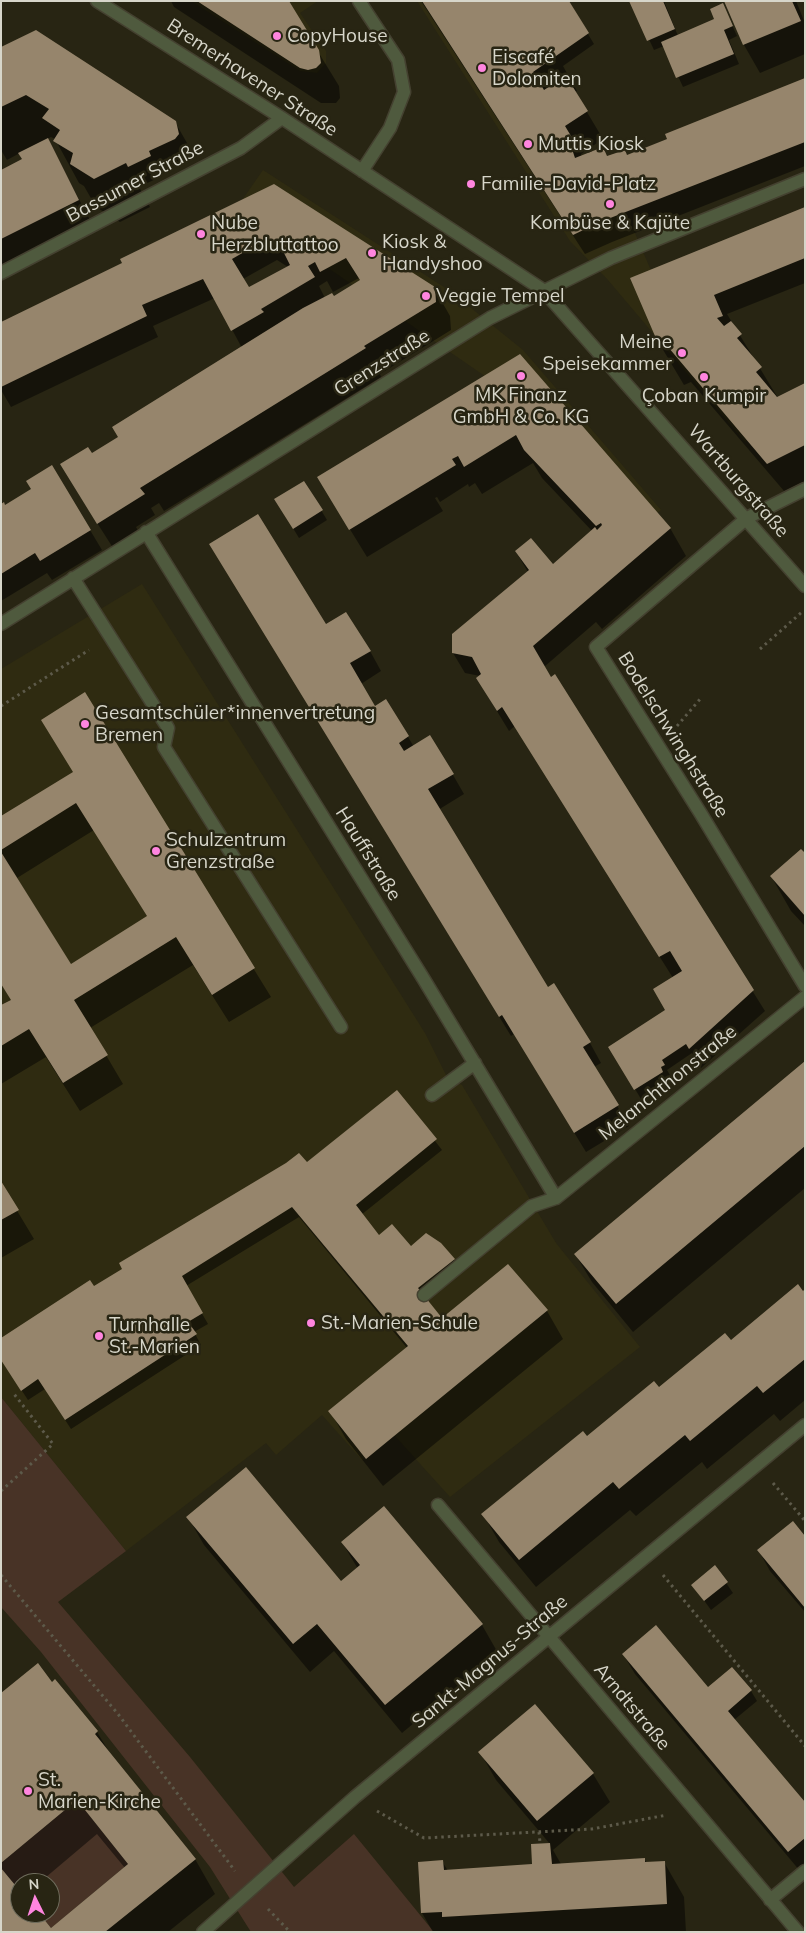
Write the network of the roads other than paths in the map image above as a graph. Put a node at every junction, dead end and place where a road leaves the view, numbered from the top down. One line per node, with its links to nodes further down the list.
1 (97, 1): 3 (street, Bremerhavener Straße)
2 (360, 1): 4 (street)
3 (282, 118): 4 (street, Bremerhavener Straße); 6 (street, Bassumer Straße)
4 (362, 171): 7 (street, Bremerhavener Straße)
5 (805, 179): 7 (street, Grenzstraße)
6 (1, 273)
7 (543, 290): 9 (street, Wartburgstraße); 10 (street, Grenzstraße)
8 (805, 489): 9 (street)
9 (747, 518): 12 (street, Wartburgstraße); 14 (street, Bodelschwinghstraße)
10 (146, 532): 11 (street, Grenzstraße); 17 (street, Hauffstraße)
11 (73, 578): 13 (street, Grenzstraße); 16 (street)
12 (805, 586)
13 (1, 624)
14 (805, 986)
15 (805, 997): 19 (street, Melanchthonstraße)
16 (341, 1027)
17 (475, 1063): 18 (street); 19 (street, Hauffstraße)
18 (432, 1095)
19 (556, 1198): 20 (street)
20 (424, 1295)
21 (805, 1425): 23 (street, Sankt-Magnus-Straße)
22 (438, 1504): 23 (street, Arndtstraße)
23 (548, 1638): 25 (street, Arndtstraße); 26 (street, Sankt-Magnus-Straße)
24 (805, 1871): 25 (street)
25 (770, 1900): 27 (street, Arndtstraße)
26 (203, 1932)
27 (798, 1932)

